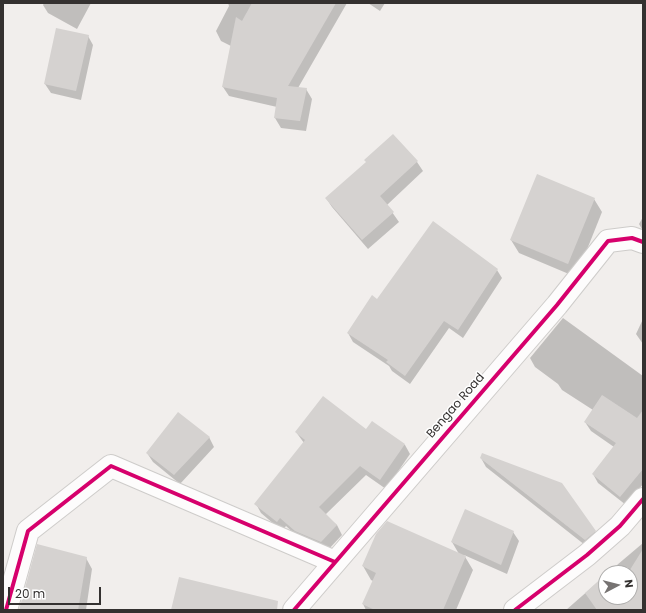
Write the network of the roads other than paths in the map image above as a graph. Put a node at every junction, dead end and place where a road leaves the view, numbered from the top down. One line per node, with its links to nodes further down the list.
1 (643, 242): 3 (street, Bengao Road)
2 (643, 499): 6 (street)
3 (335, 562): 4 (street); 5 (street, Bengao Road)
4 (6, 610)
5 (294, 610)
6 (515, 610)

